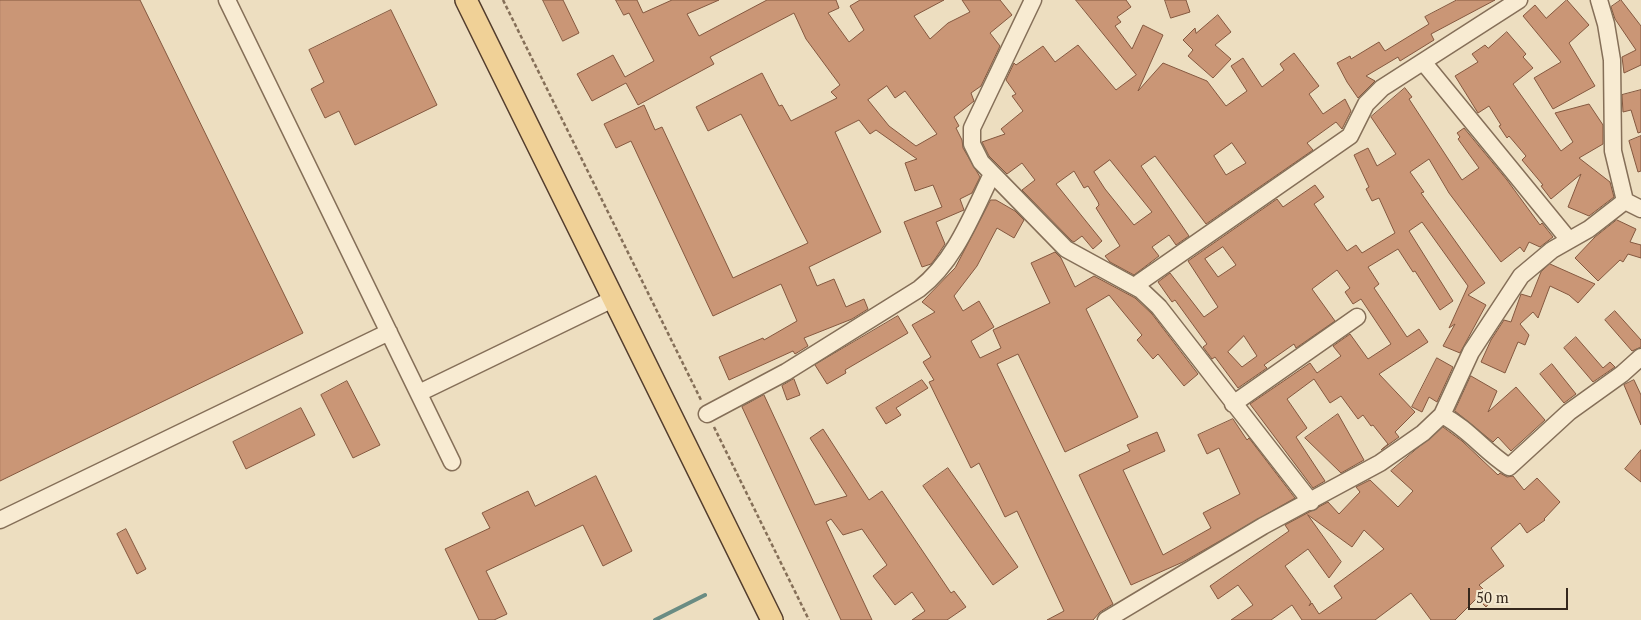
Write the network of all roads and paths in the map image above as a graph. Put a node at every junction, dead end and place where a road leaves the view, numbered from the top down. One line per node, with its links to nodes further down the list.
1 (227, 0): 15 (street)
2 (466, 0): 13 (main road)
3 (503, 0): 19 (path)
4 (1033, 0): 8 (street)
5 (1519, 0): 7 (street)
6 (1599, 0): 9 (street)
7 (1424, 62): 11 (street); 12 (street)
8 (992, 174): 12 (street); 19 (street)
9 (1625, 201): 10 (street); 11 (street)
10 (1641, 209)
11 (1569, 240): 20 (street)
12 (1141, 290): 18 (street)
13 (615, 298): 17 (street); 24 (main road)
14 (1357, 317): 18 (street)
15 (389, 332): 17 (street); 23 (street)
16 (1641, 357): 20 (street)
17 (419, 393): 21 (street)
18 (1233, 404): 22 (street)
19 (707, 414): 25 (path)
20 (1442, 415): 22 (street)
21 (452, 462)
22 (1311, 502): 26 (street)
23 (0, 520)
24 (772, 620)
25 (809, 620)
26 (1106, 620)

